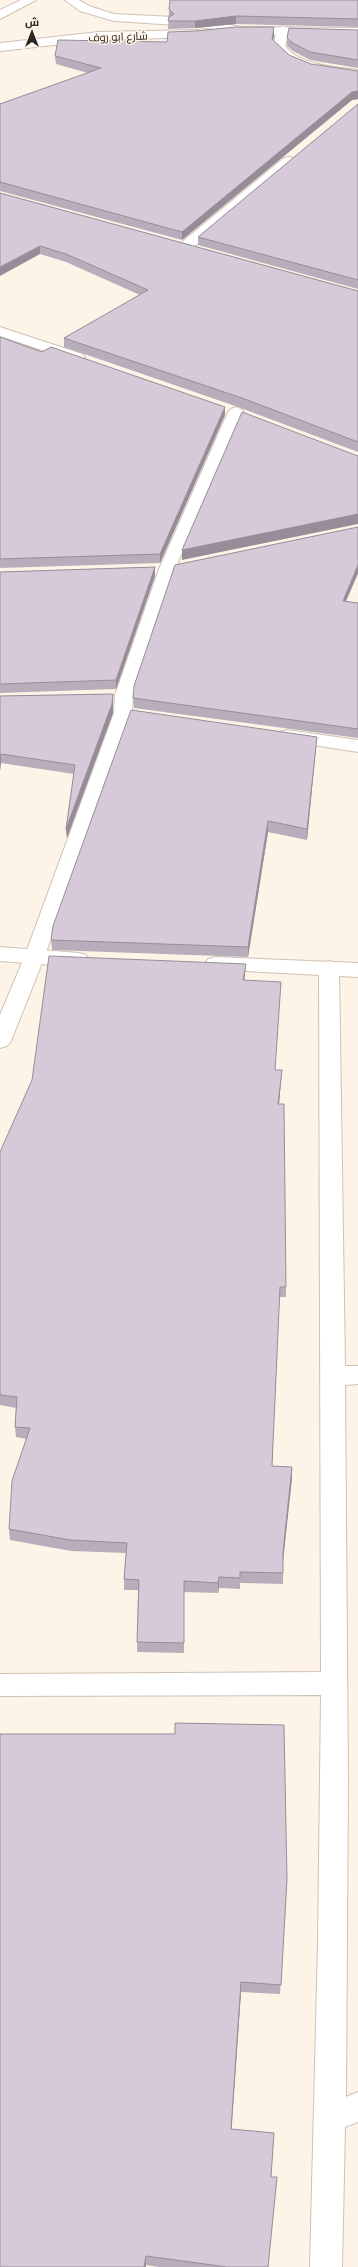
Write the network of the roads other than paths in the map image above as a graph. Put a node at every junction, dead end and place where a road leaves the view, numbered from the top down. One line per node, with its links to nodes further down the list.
1 (30, 0): 3 (street)
2 (72, 0): 4 (street)
3 (0, 15)
4 (149, 21): 5 (street, شارع ابو روف); 6 (street)
5 (88, 25)
6 (236, 30): 7 (street); 9 (street, شارع ابو روف)
7 (283, 30): 8 (street); 10 (street)
8 (358, 32)
9 (0, 47)
10 (358, 74)
11 (297, 155): 13 (street)
12 (171, 242): 13 (street)
13 (186, 246): 14 (street)
14 (201, 250)
15 (0, 331): 16 (street)
16 (88, 361)
17 (236, 412): 21 (street)
18 (272, 734): 19 (street)
19 (358, 746)
20 (0, 954): 21 (street)
21 (34, 958): 22 (street); 26 (street)
22 (98, 960)
23 (193, 964): 24 (street)
24 (329, 968): 25 (street); 27 (street)
25 (358, 970)
26 (0, 1041)
27 (346, 1376): 28 (street)
28 (334, 1683): 29 (street); 30 (street)
29 (0, 1685)
30 (344, 2112): 31 (street)
31 (326, 2267)

